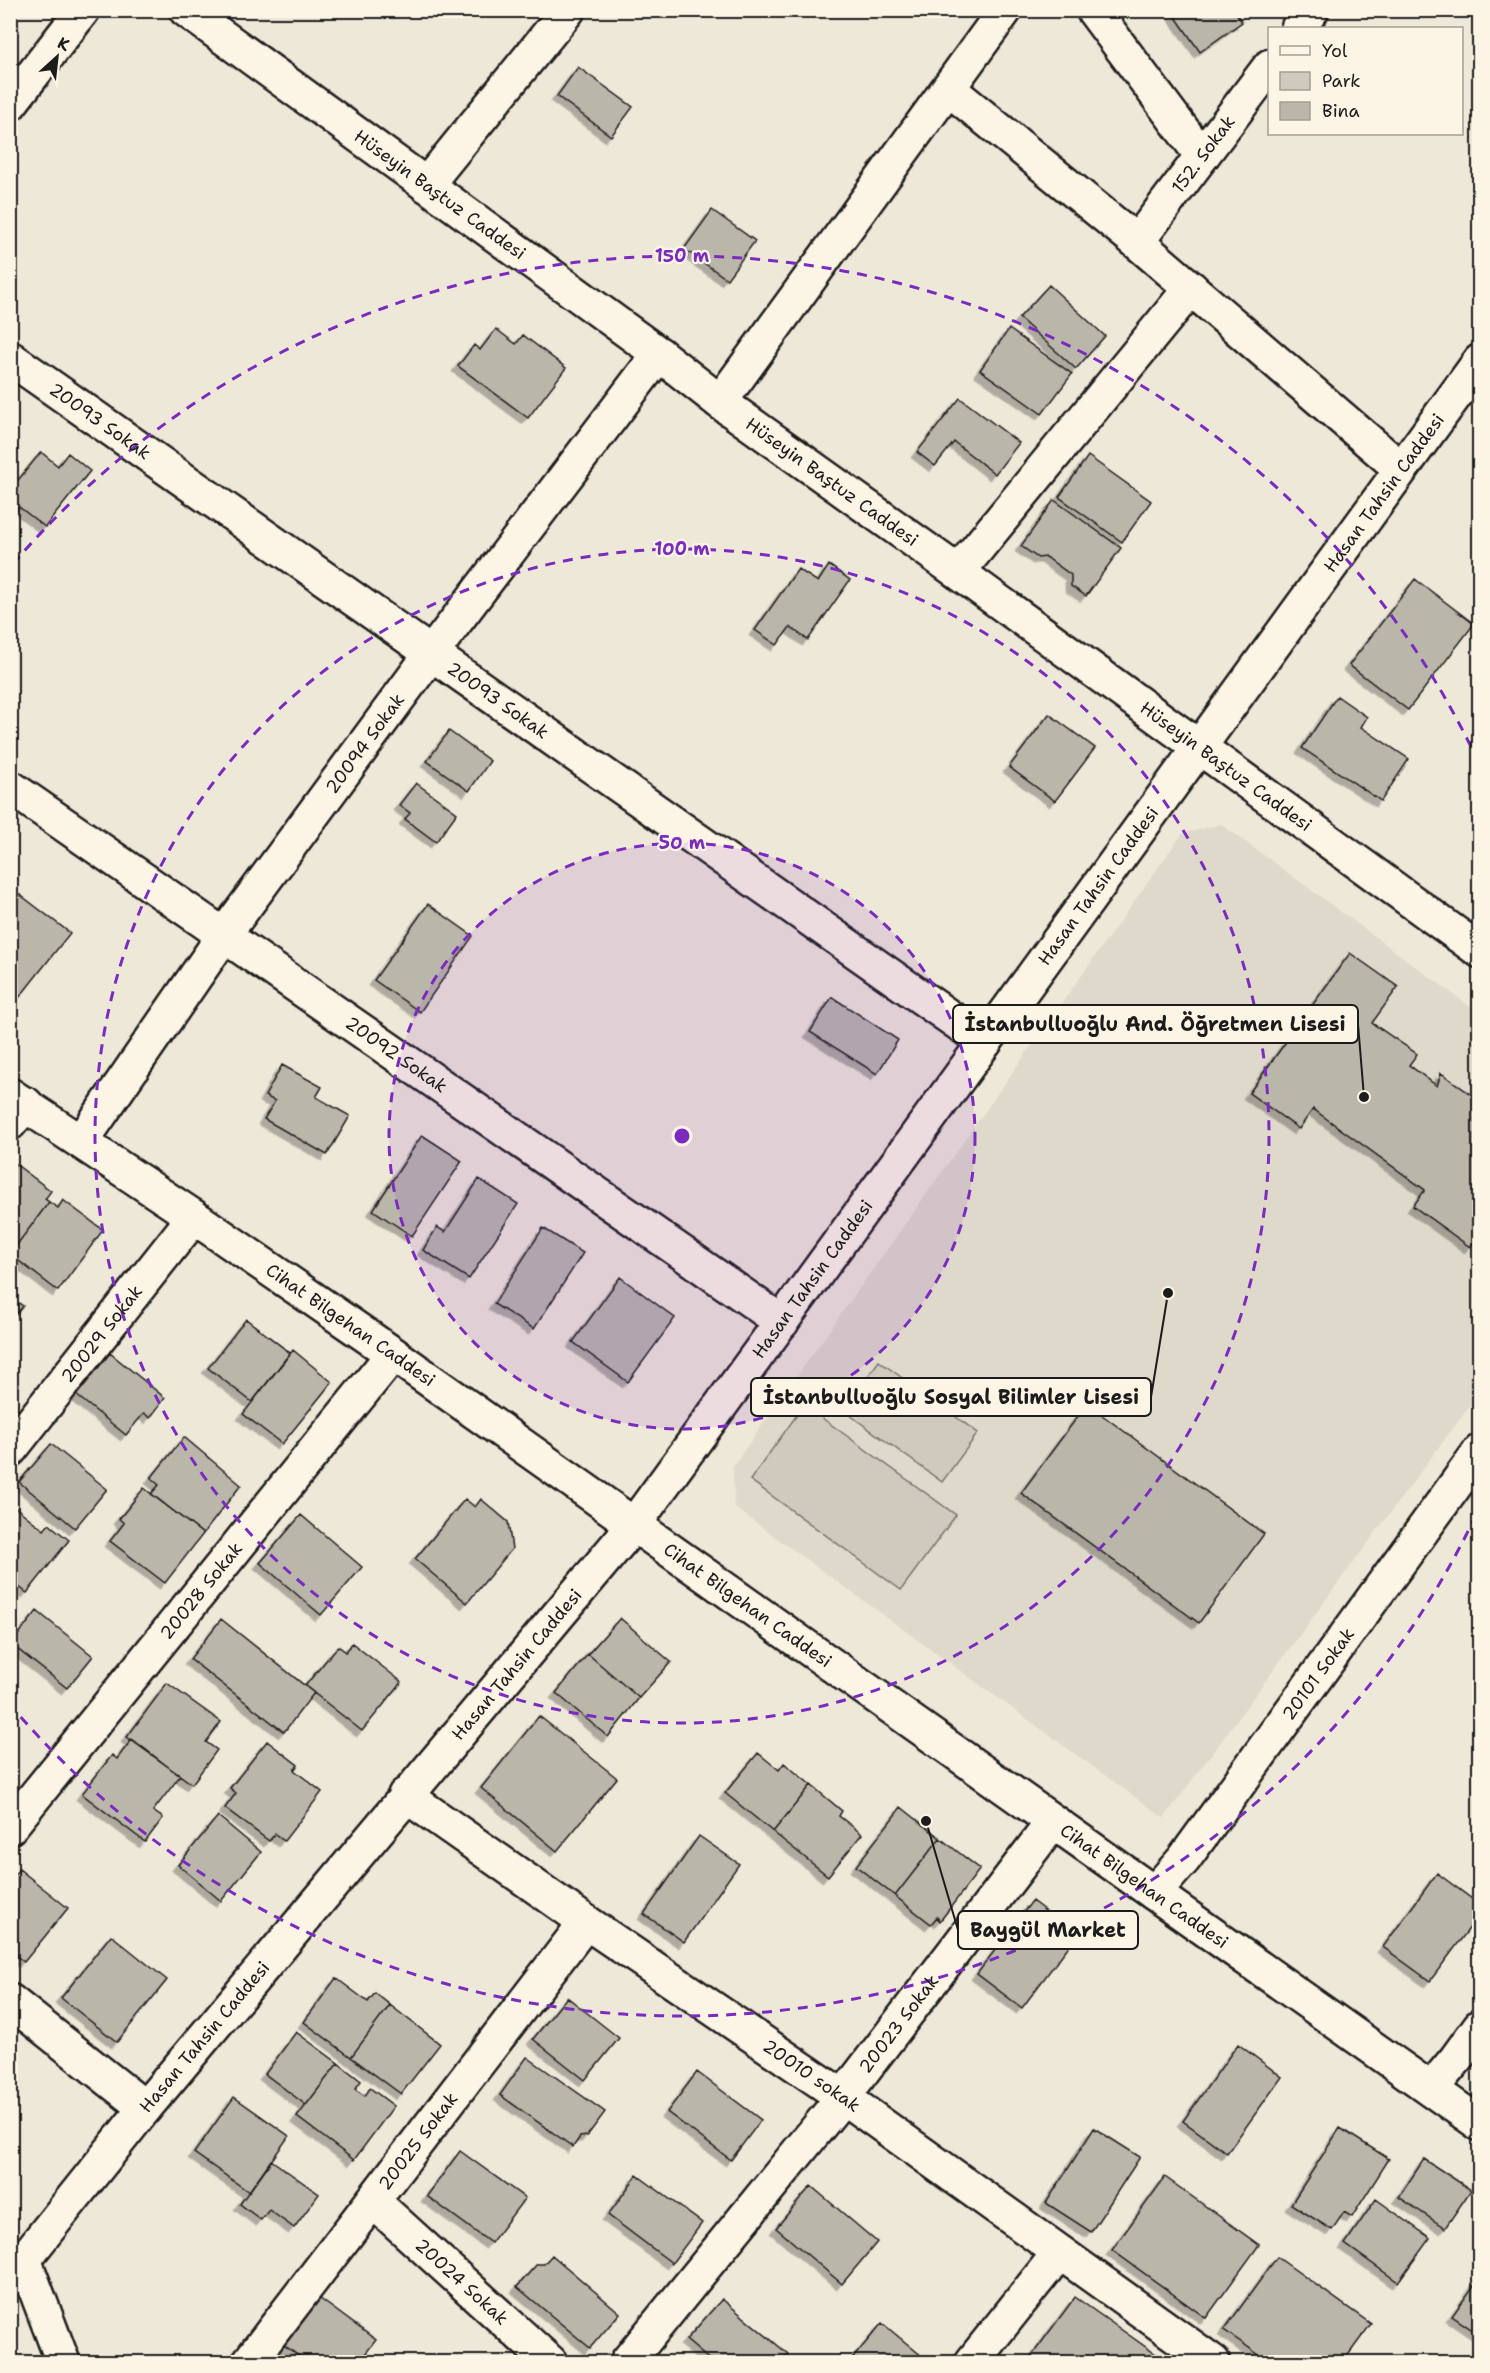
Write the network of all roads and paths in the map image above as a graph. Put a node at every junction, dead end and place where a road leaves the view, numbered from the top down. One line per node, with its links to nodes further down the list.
1 (83, 10): 10 (street)
2 (186, 10): 12 (street, Hüseyin Baştuz Caddesi)
3 (568, 10): 12 (street)
4 (1005, 10): 9 (street)
5 (1093, 10): 11 (street)
6 (1312, 10): 7 (street)
7 (1299, 27)
8 (1268, 67): 11 (street, 152. Sokak)
9 (949, 89): 13 (street); 18 (street)
10 (10, 104)
11 (1202, 156): 13 (street, 152. Sokak)
12 (426, 185): 15 (street, Hüseyin Baştuz Caddesi)
13 (1137, 242): 14 (street)
14 (1191, 288): 19 (street); 20 (street)
15 (659, 354): 18 (street, Hüseyin Baştuz Caddesi); 21 (street, 20094 Sokak)
16 (10, 358): 21 (street, 20093 Sokak)
17 (1479, 361): 19 (street, Hasan Tahsin Caddesi)
18 (720, 402): 20 (street, Hüseyin Baştuz Caddesi)
19 (1401, 469): 22 (street, Hasan Tahsin Caddesi)
20 (958, 572): 22 (street, Hüseyin Baştuz Caddesi)
21 (431, 654): 24 (street, 20094 Sokak); 26 (street, 20093 Sokak)
22 (1199, 747): 25 (street, Hüseyin Baştuz Caddesi); 26 (street, Hasan Tahsin Caddesi)
23 (10, 787): 24 (street, 20092 Sokak)
24 (224, 935): 28 (street, 20094 Sokak); 30 (street, 20092 Sokak)
25 (1479, 951)
26 (985, 1042): 30 (street, Hasan Tahsin Caddesi)
27 (16, 1107): 28 (street, Cihat Bilgehan Caddesi)
28 (82, 1141): 29 (street, Cihat Bilgehan Caddesi)
29 (194, 1217): 31 (street, Cihat Bilgehan Caddesi); 32 (street, 20029 Sokak)
30 (782, 1322): 34 (street, Hasan Tahsin Caddesi)
31 (393, 1354): 34 (street, Cihat Bilgehan Caddesi); 37 (street, 20028 Sokak)
32 (10, 1450)
33 (1477, 1460): 38 (street, 20101 Sokak)
34 (633, 1526): 35 (street, Hasan Tahsin Caddesi); 36 (street, Cihat Bilgehan Caddesi)
35 (405, 1795): 39 (street, 20010 sokak); 44 (street, Hasan Tahsin Caddesi)
36 (1053, 1822): 38 (street, Cihat Bilgehan Caddesi); 43 (street, 20023 Sokak)
37 (10, 1827)
38 (1154, 1893): 42 (street, Cihat Bilgehan Caddesi)
39 (586, 1922): 43 (street, 20010 sokak); 46 (street, 20025 Sokak)
40 (10, 2001): 44 (street)
41 (1479, 2026): 42 (street)
42 (1431, 2089): 45 (street, Cihat Bilgehan Caddesi)
43 (843, 2097): 47 (street, 20010 sokak); 52 (street, 20023 Sokak)
44 (145, 2108): 48 (street, Hasan Tahsin Caddesi)
45 (1479, 2124)
46 (373, 2201): 50 (street, 20025 Sokak); 51 (street, 20024 Sokak)
47 (1059, 2253): 53 (street); 54 (street, 20010 sokak)
48 (17, 2268): 49 (street)
49 (63, 2362)
50 (249, 2362)
51 (550, 2362)
52 (627, 2362)
53 (972, 2362)
54 (1213, 2362)

